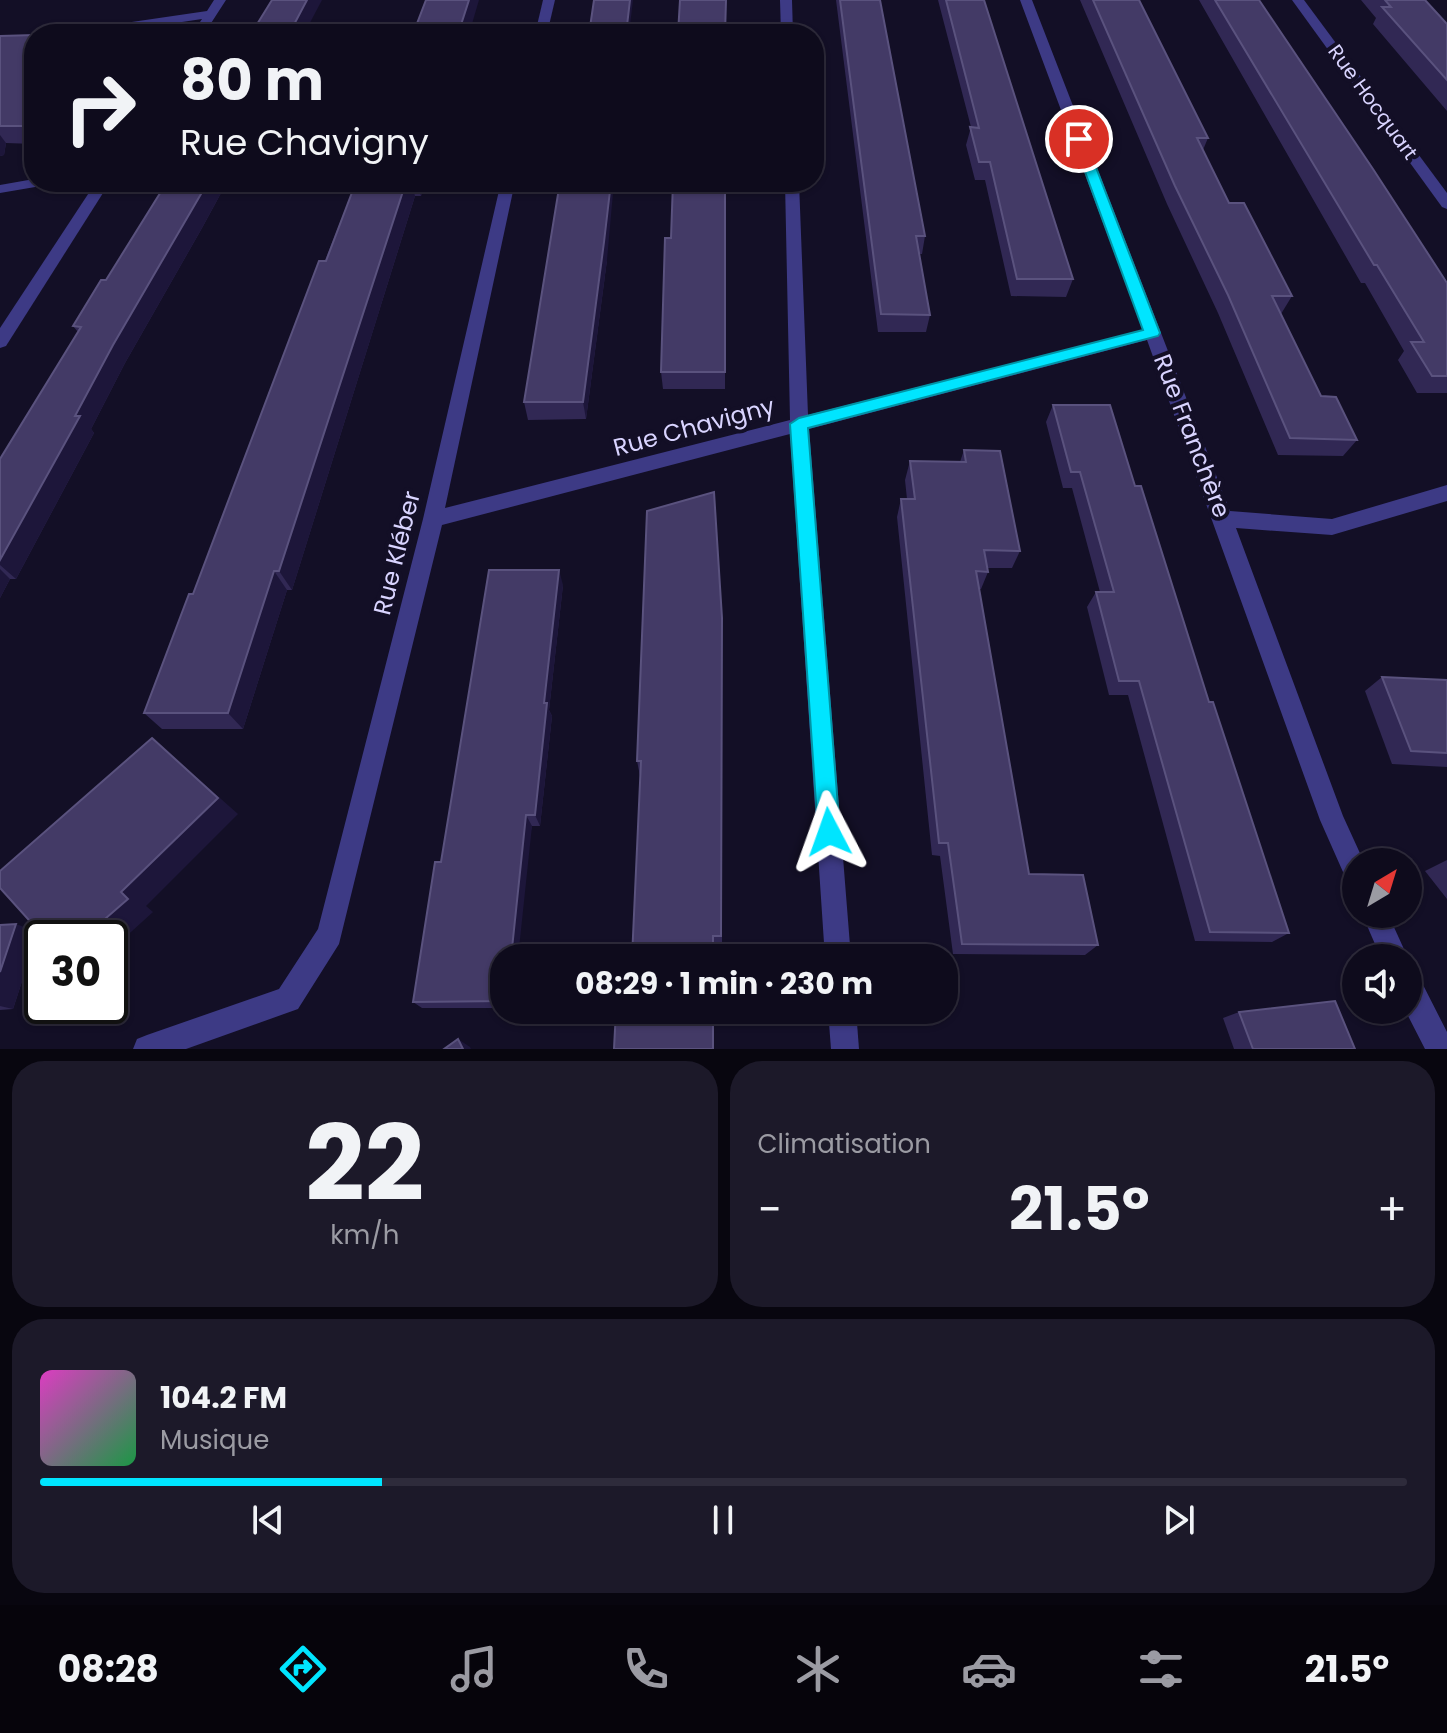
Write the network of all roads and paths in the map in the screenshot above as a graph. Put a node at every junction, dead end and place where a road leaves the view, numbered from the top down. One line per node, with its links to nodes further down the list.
1 (220, 0): 6 (street)
2 (549, 0): 9 (street)
3 (786, 0): 10 (street)
4 (1026, 0): 17 (street, Rue Franchère)
5 (1298, 0): 16 (street, Rue Hocquart)
6 (210, 14): 7 (street); 8 (street)
7 (144, 24)
8 (204, 24)
9 (543, 24)
10 (787, 24)
11 (24, 185): 12 (street)
12 (0, 189)
13 (97, 192): 18 (street)
14 (506, 192): 21 (street, Rue Kléber)
15 (792, 192): 19 (street)
16 (1447, 204)
17 (1152, 333): 19 (street, Rue Chavigny); 22 (street, Rue Franchère)
18 (0, 342)
19 (799, 424): 21 (street, Rue Chavigny); 24 (street)
20 (1447, 493): 22 (street)
21 (433, 519): 27 (street, Rue Kléber)
22 (1223, 519): 23 (street, Rue Franchère)
23 (1345, 848)
24 (837, 944)
25 (1422, 1016): 29 (street)
26 (843, 1024): 28 (street)
27 (147, 1049)
28 (845, 1049)
29 (1442, 1049)

